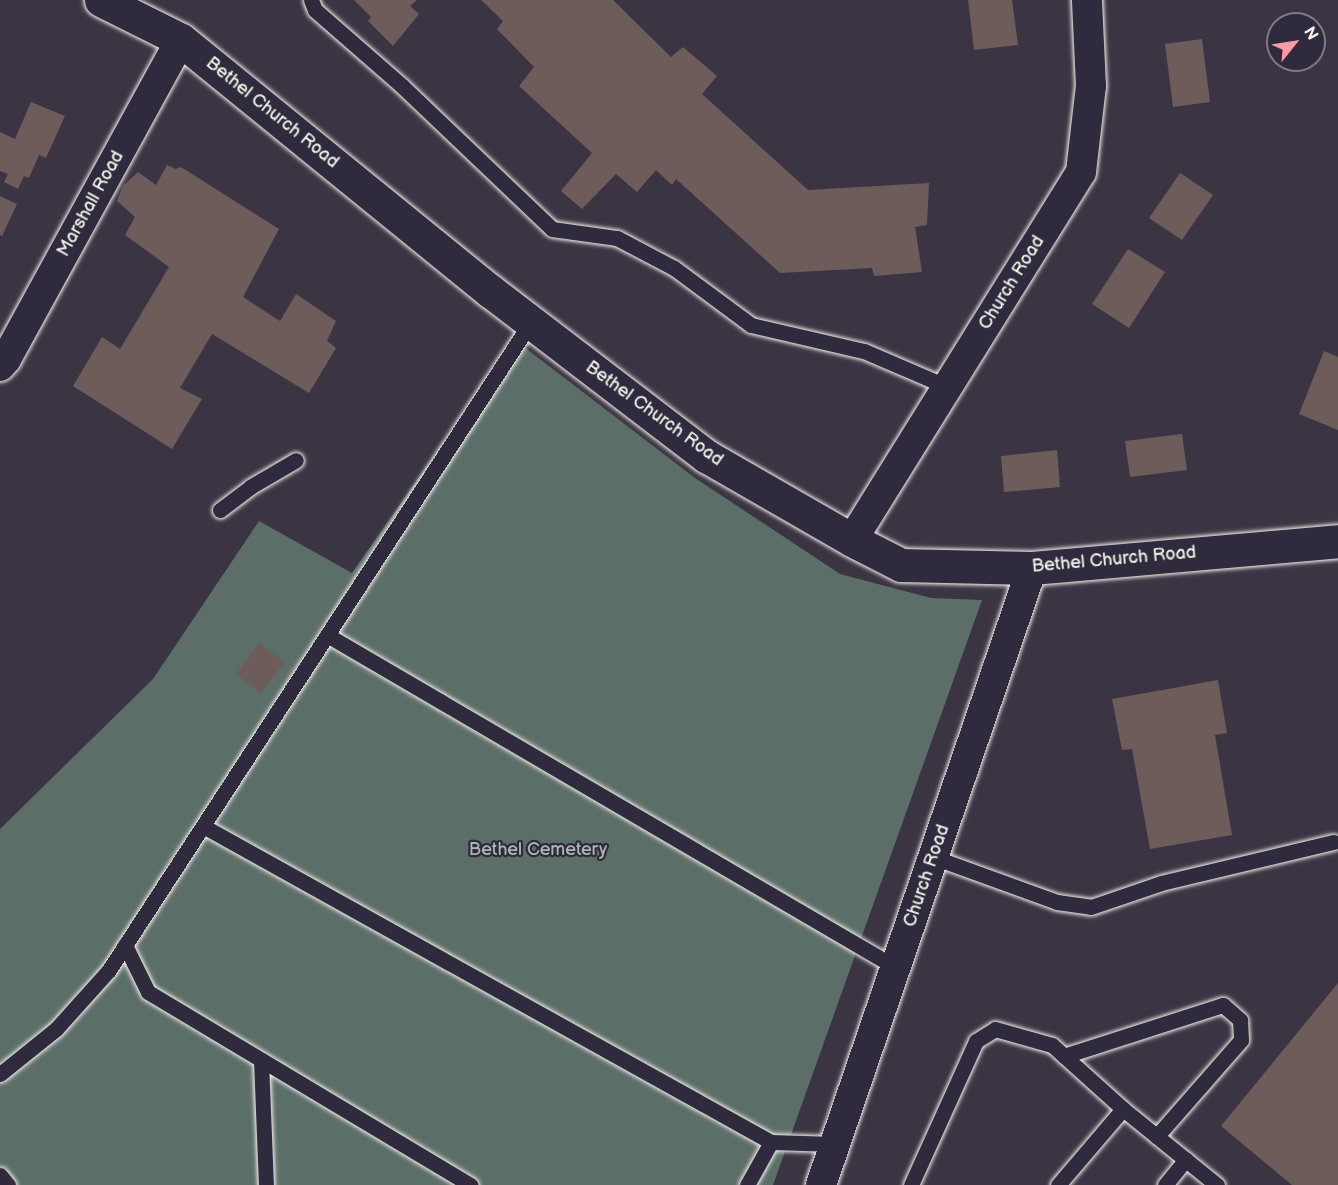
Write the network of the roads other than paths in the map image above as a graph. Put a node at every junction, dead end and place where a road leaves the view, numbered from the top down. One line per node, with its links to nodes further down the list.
1 (101, 0): 4 (street, Bethel Church Road)
2 (311, 0): 7 (lane)
3 (1087, 0): 7 (street, Church Road)
4 (181, 40): 5 (street, Bethel Church Road); 6 (street, Marshall Road)
5 (531, 322): 10 (street, Bethel Church Road); 13 (lane)
6 (0, 366)
7 (948, 387): 10 (street, Church Road)
8 (296, 460): 9 (lane)
9 (220, 510)
10 (852, 540): 12 (street, Bethel Church Road)
11 (1338, 541): 12 (street, Bethel Church Road)
12 (1032, 567): 16 (street, Church Road)
13 (327, 635): 14 (lane); 18 (lane)
14 (203, 826): 17 (lane); 24 (lane)
15 (1333, 842): 16 (lane)
16 (933, 857): 18 (street, Church Road)
17 (125, 945): 20 (lane); 21 (lane)
18 (896, 967): 25 (street, Church Road)
19 (1064, 1056): 22 (lane); 23 (lane); 33 (lane)
20 (261, 1061): 29 (lane); 30 (lane)
21 (0, 1074)
22 (1123, 1109): 23 (lane); 34 (lane)
23 (1157, 1136): 26 (lane)
24 (771, 1142): 25 (lane); 31 (lane)
25 (835, 1144): 32 (street, Church Road)
26 (1186, 1160): 35 (lane); 36 (lane)
27 (0, 1175): 28 (lane)
28 (8, 1185)
29 (266, 1185)
30 (471, 1185)
31 (747, 1185)
32 (821, 1185)
33 (911, 1185)
34 (1058, 1185)
35 (1165, 1185)
36 (1217, 1185)

